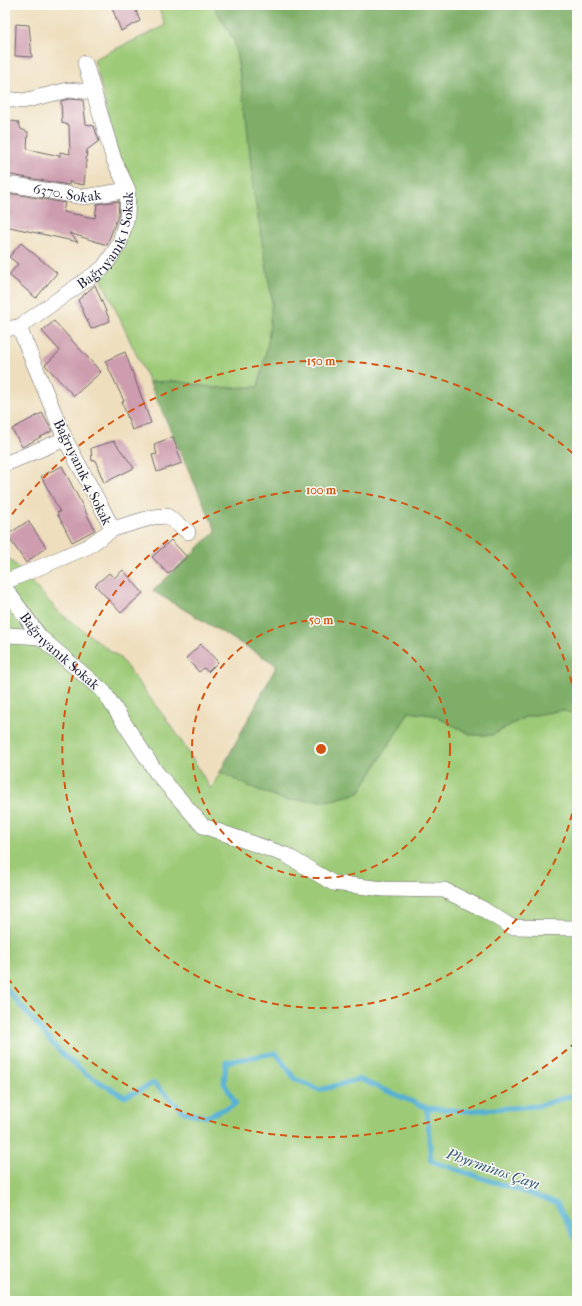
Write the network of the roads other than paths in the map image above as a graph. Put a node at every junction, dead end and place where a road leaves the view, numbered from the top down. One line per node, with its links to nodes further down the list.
1 (85, 63): 2 (street, Bağrıyanık 1 Sokak)
2 (94, 92): 3 (street); 5 (street, Bağrıyanık 1 Sokak)
3 (5, 99)
4 (5, 186): 5 (street, 6370. Sokak)
5 (128, 190): 6 (street, Bağrıyanık 1 Sokak)
6 (12, 328): 7 (street, Bağrıyanık 4 Sokak)
7 (65, 439): 8 (street); 9 (street, Bağrıyanık 4 Sokak)
8 (5, 464)
9 (113, 530): 10 (street); 11 (street, Bağrıyanık 4 Sokak)
10 (188, 532)
11 (5, 582)
12 (5, 588): 14 (street, Bağrıyanık Sokak)
13 (5, 633): 14 (street)
14 (40, 637): 15 (street, Bağrıyanık Sokak)
15 (577, 928)

